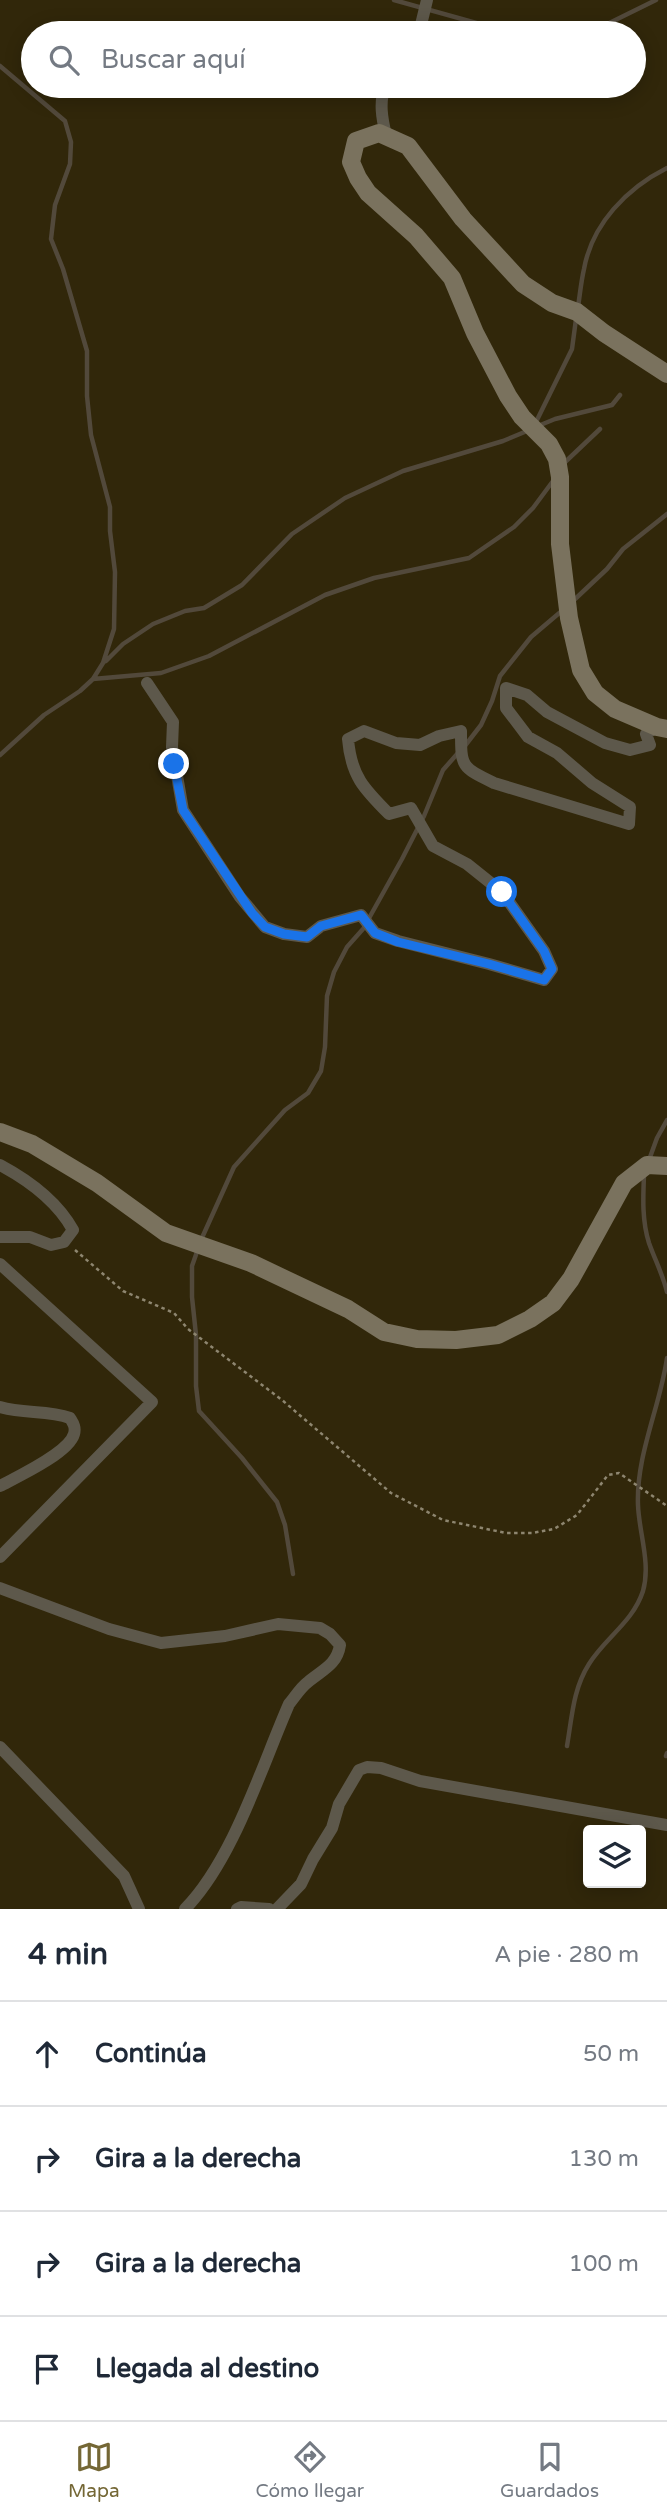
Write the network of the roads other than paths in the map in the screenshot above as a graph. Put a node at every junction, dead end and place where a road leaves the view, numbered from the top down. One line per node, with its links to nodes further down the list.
1 (427, 0): 2 (street)
2 (422, 21)
3 (382, 98): 4 (street)
4 (386, 135): 5 (street); 7 (street)
5 (667, 374)
6 (147, 683): 7 (street)
7 (662, 728)
8 (0, 1132): 10 (street)
9 (0, 1165): 11 (street)
10 (667, 1166)
11 (0, 1237)
12 (0, 1264): 15 (street)
13 (0, 1407): 14 (street)
14 (0, 1486)
15 (0, 1557)
16 (0, 1588): 20 (street)
17 (0, 1747): 19 (street)
18 (667, 1825): 23 (street)
19 (139, 1909)
20 (185, 1909)
21 (237, 1909): 22 (street)
22 (269, 1909)
23 (277, 1909)

